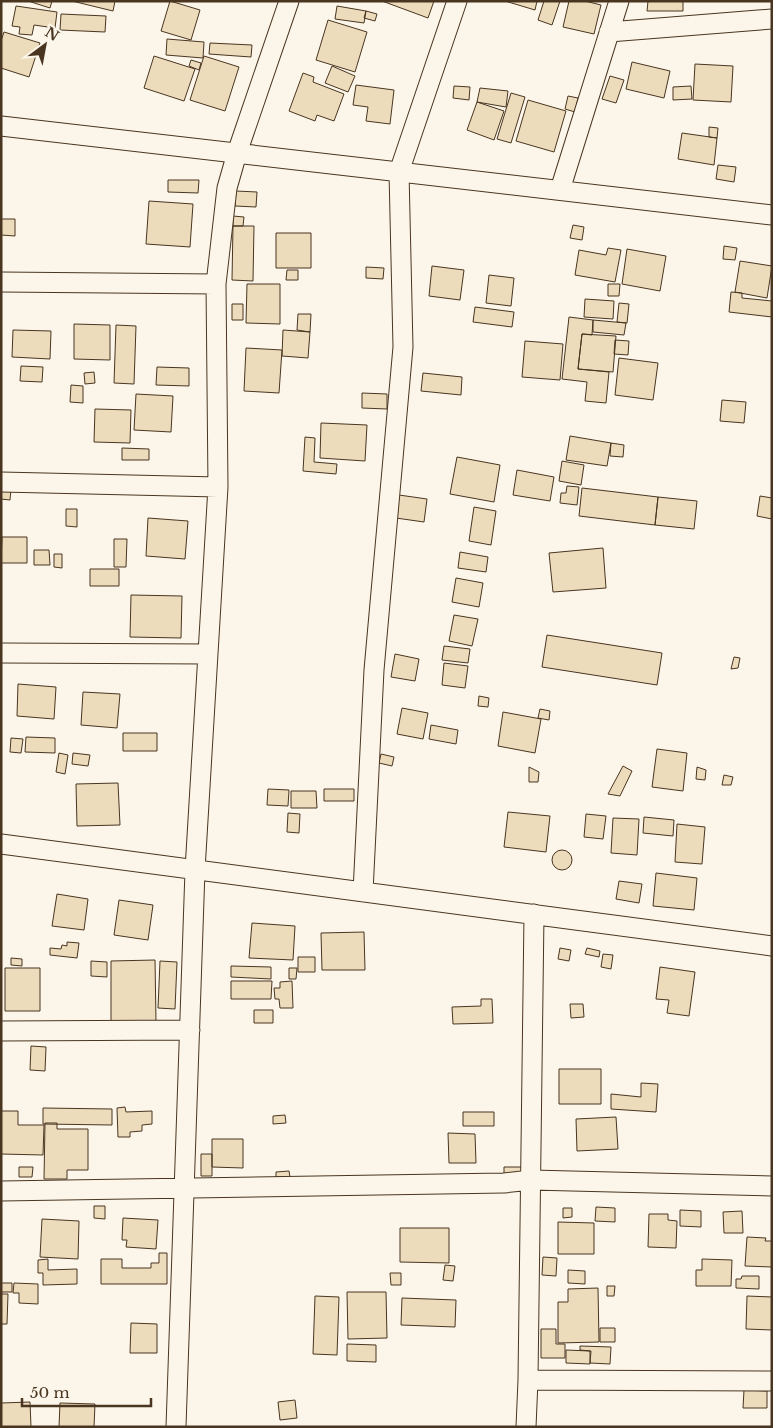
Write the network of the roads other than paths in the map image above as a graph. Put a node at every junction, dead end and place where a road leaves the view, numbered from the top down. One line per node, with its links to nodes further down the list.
1 (289, 1): 7 (street)
2 (457, 1): 8 (street)
3 (619, 1): 5 (street)
4 (772, 20): 5 (street)
5 (610, 32): 9 (street)
6 (1, 126): 7 (street)
7 (237, 153): 8 (street); 12 (street)
8 (399, 172): 9 (street); 19 (street)
9 (560, 190): 10 (street)
10 (772, 215)
11 (1, 282): 12 (street)
12 (216, 284): 14 (street)
13 (1, 482): 14 (street)
14 (218, 487): 16 (street)
15 (1, 653): 16 (street)
16 (208, 654): 18 (street)
17 (1, 844): 18 (street)
18 (195, 870): 19 (street); 22 (street)
19 (363, 892): 20 (street)
20 (534, 914): 21 (street); 24 (street)
21 (772, 946)
22 (190, 1030): 23 (street); 26 (street)
23 (1, 1032)
24 (531, 1180): 25 (street); 26 (street); 28 (street)
25 (772, 1186)
26 (184, 1189): 27 (street); 30 (street)
27 (1, 1191)
28 (528, 1380): 29 (street); 31 (street)
29 (772, 1380)
30 (176, 1427)
31 (526, 1427)

